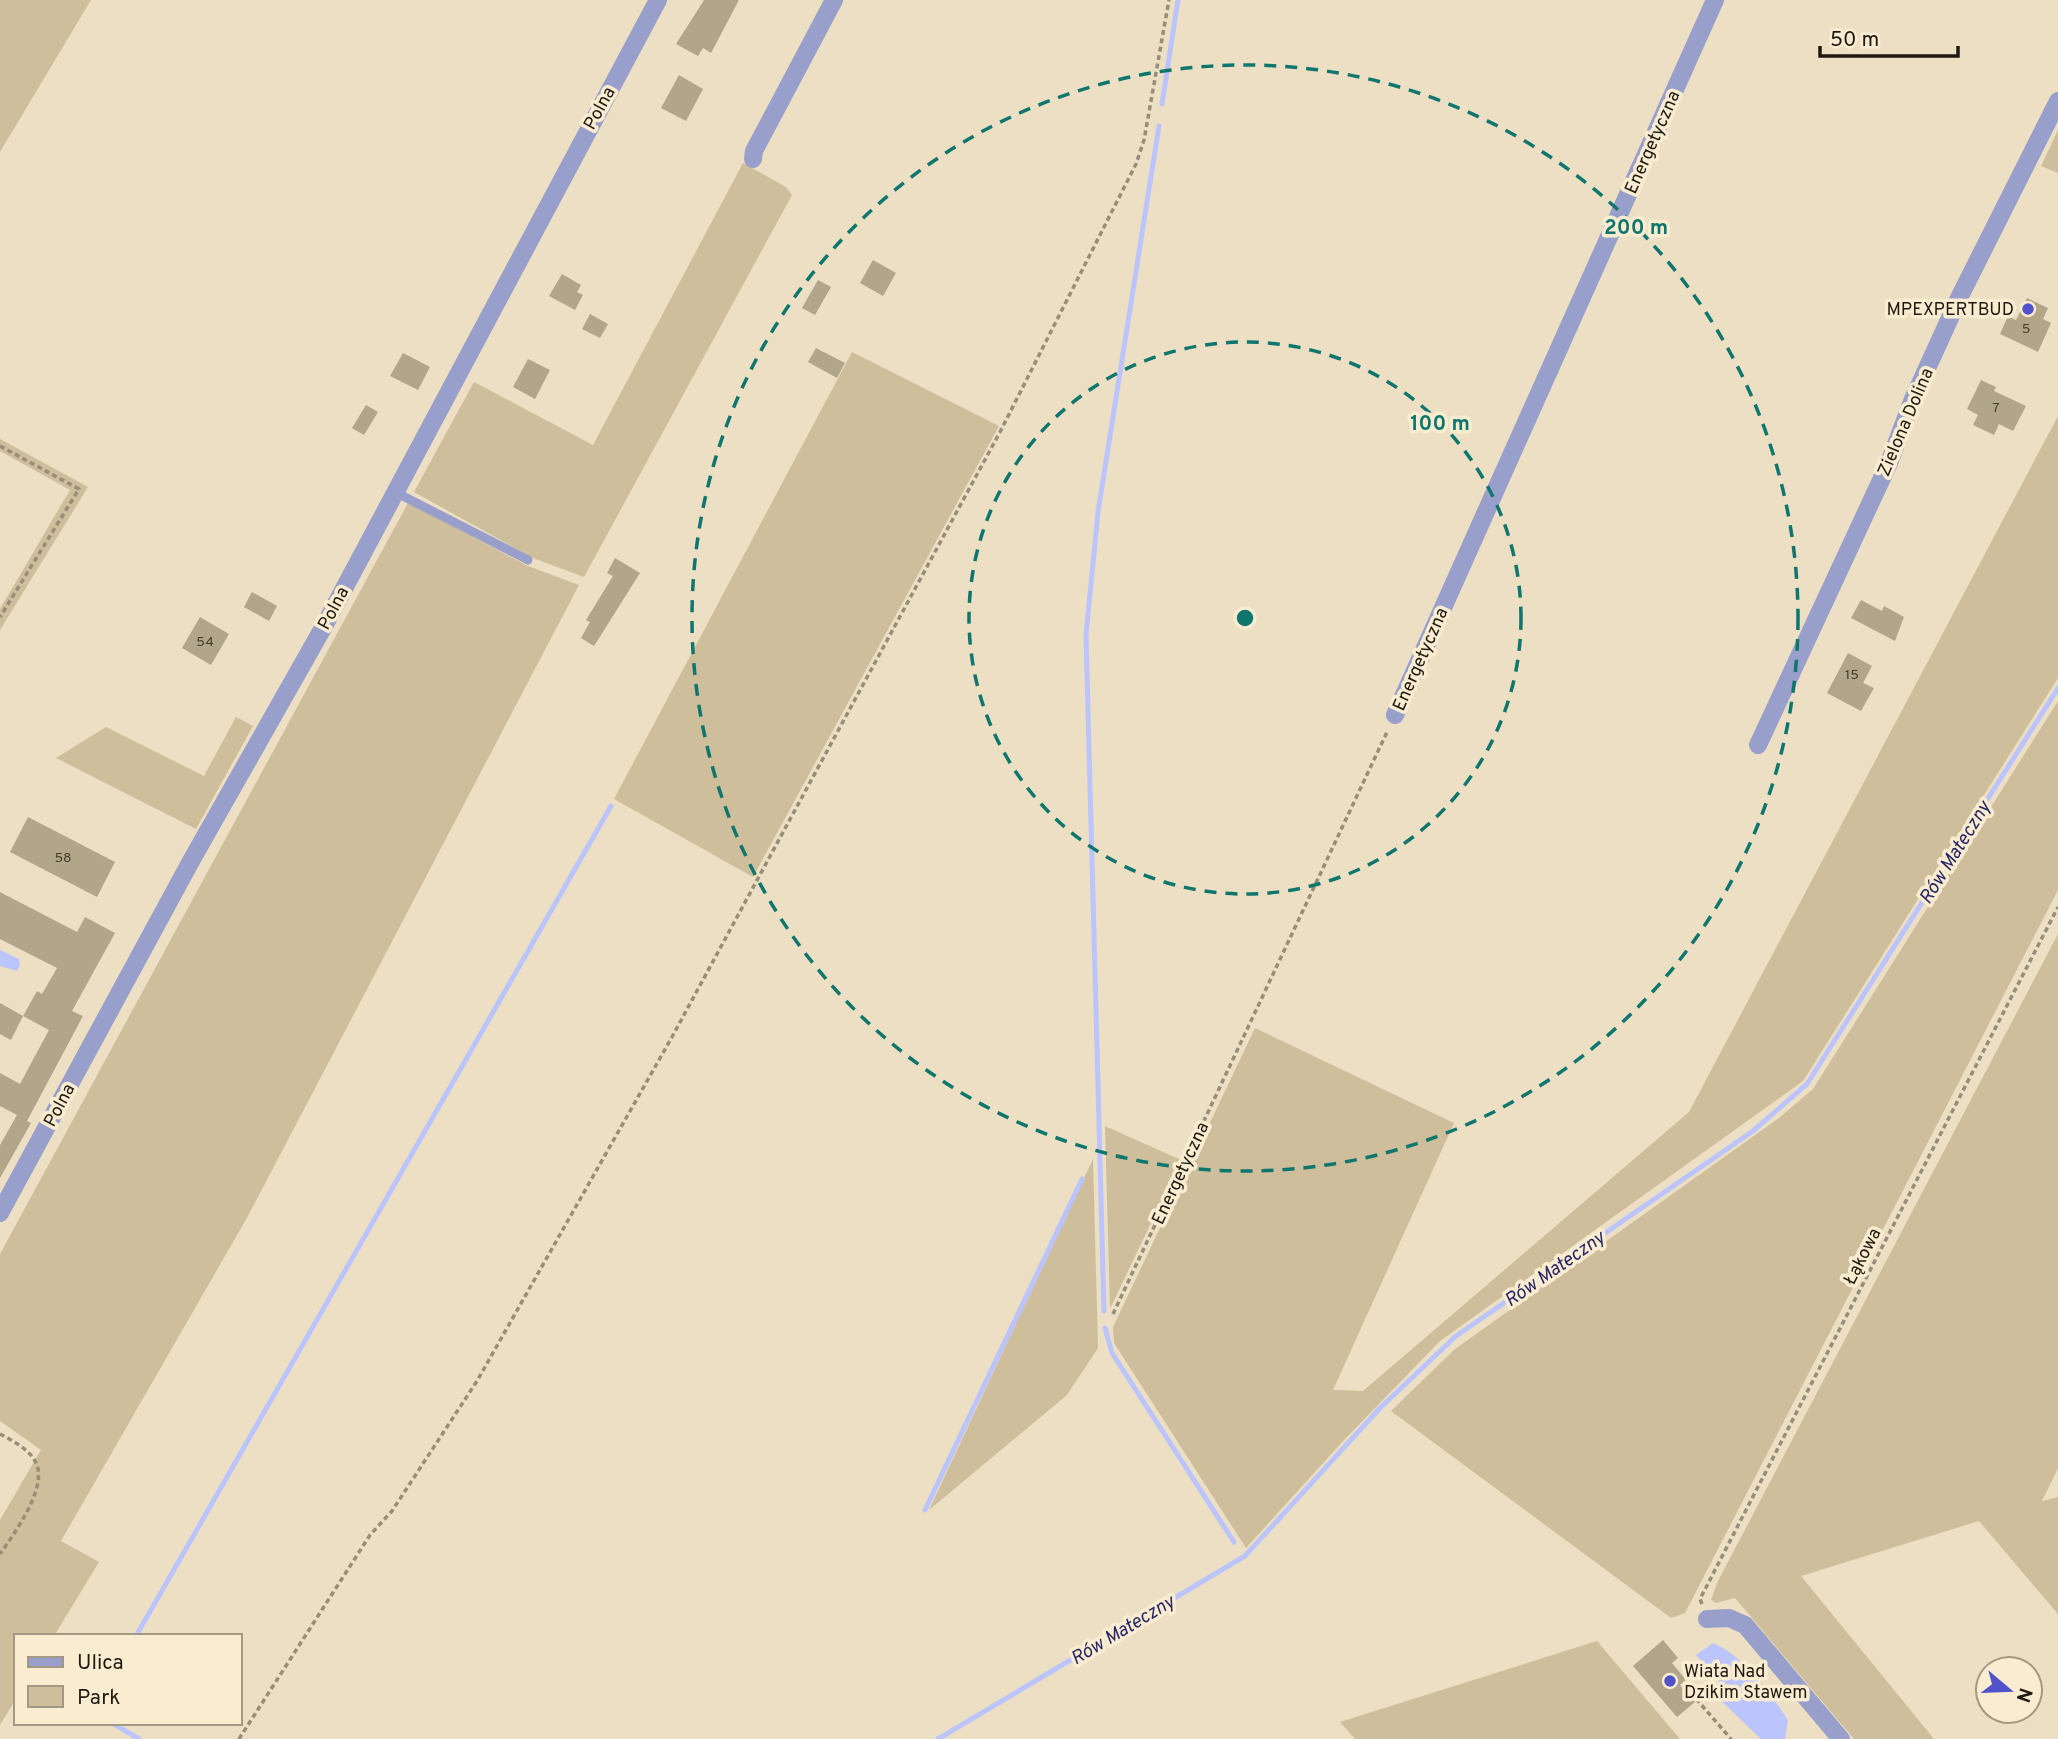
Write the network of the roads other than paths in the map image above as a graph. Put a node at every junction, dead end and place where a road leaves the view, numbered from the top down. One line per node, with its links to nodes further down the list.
1 (659, 0): 6 (street, Polna)
2 (834, 0): 5 (street)
3 (1715, 0): 8 (street, Energetyczna)
4 (2058, 101): 9 (street, Zielona Dolina)
5 (753, 159)
6 (395, 492): 7 (lane); 10 (street, Polna)
7 (528, 560)
8 (1395, 715)
9 (1758, 744)
10 (0, 1213)
11 (1707, 1619): 12 (street)
12 (1841, 1739)

